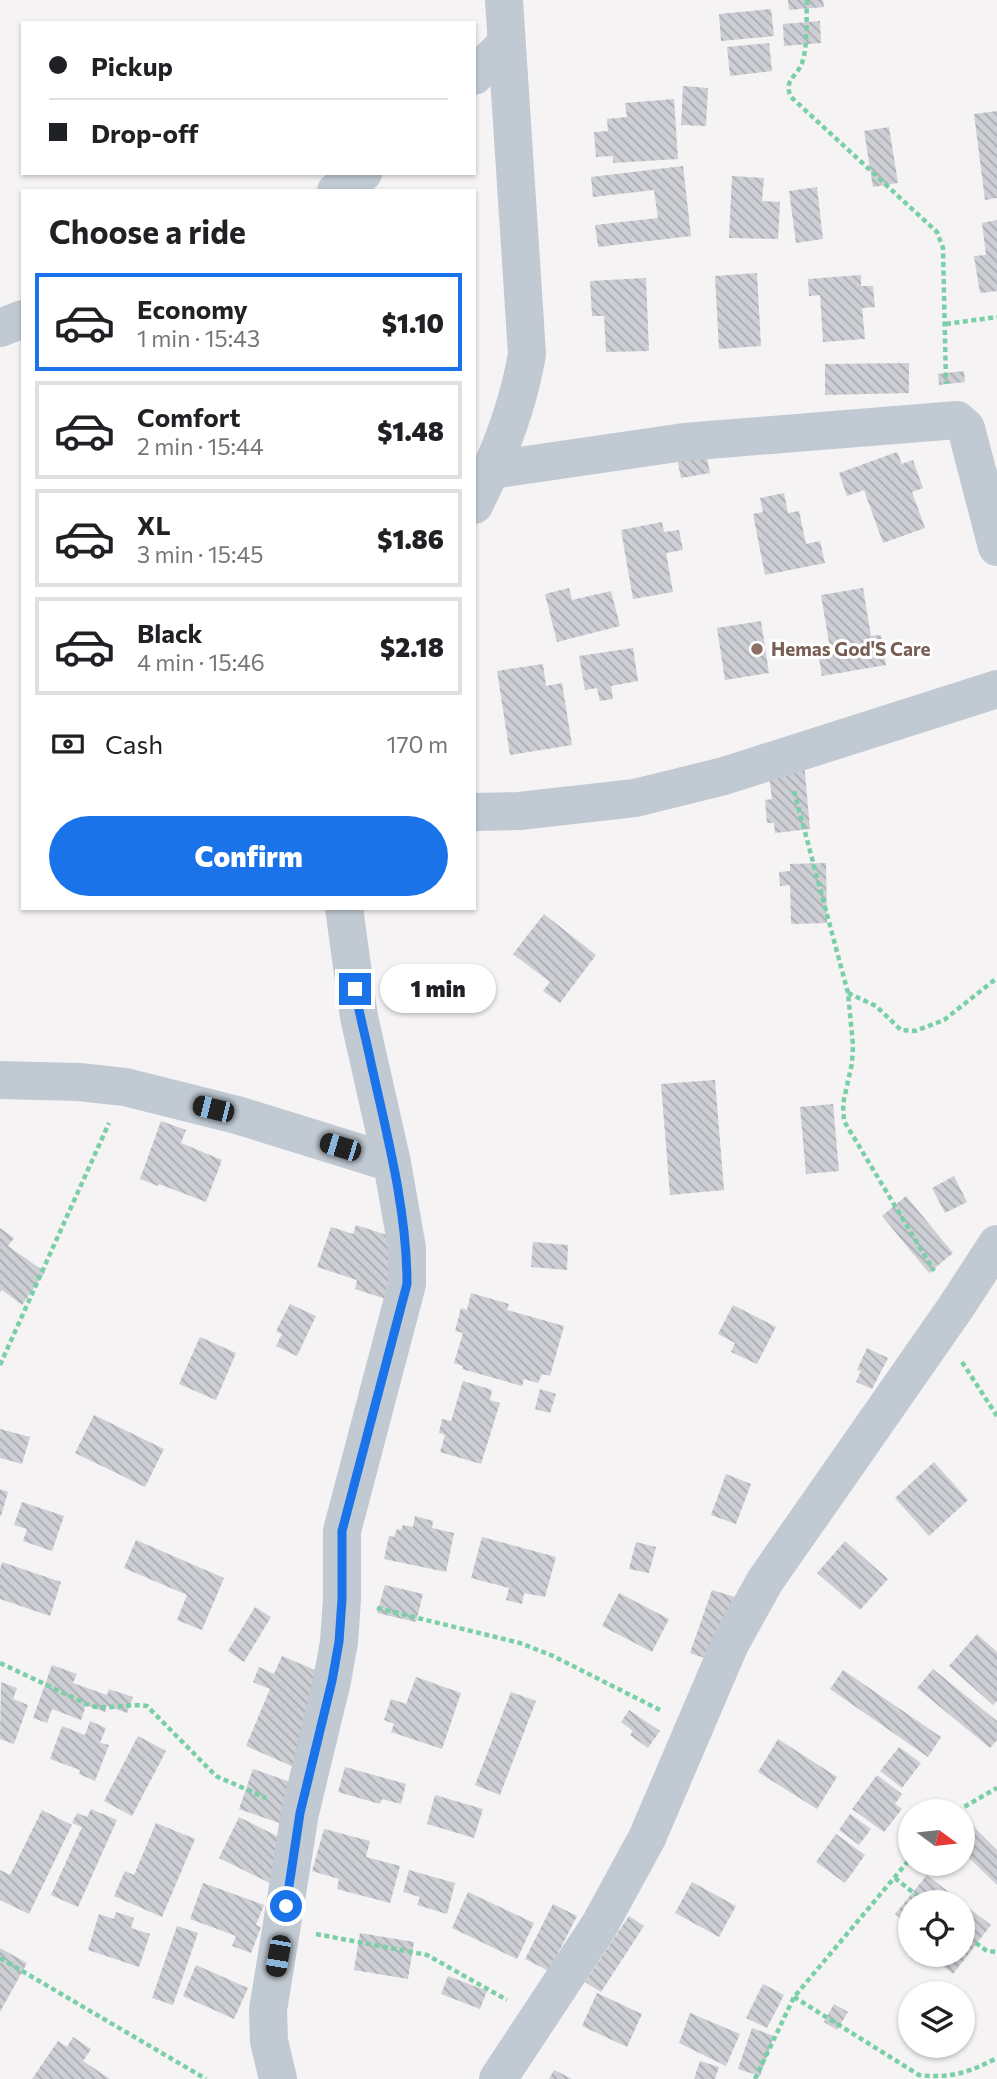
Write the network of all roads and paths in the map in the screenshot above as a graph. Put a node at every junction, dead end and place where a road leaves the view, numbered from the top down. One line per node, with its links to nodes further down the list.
1 (504, 0): 3 (street)
2 (807, 0): 9 (path)
3 (505, 45): 4 (street); 12 (street)
4 (476, 74)
5 (360, 175): 6 (street)
6 (339, 189)
7 (997, 317): 9 (path)
8 (21, 320): 10 (street)
9 (946, 324): 11 (path)
10 (0, 328)
11 (947, 420): 12 (street); 14 (street)
12 (492, 470): 13 (street)
13 (476, 501)
14 (997, 547)
15 (997, 689): 16 (street)
16 (785, 757): 17 (street); 20 (path)
17 (476, 812)
18 (344, 910): 23 (street)
19 (997, 978): 20 (path)
20 (848, 993): 25 (path)
21 (0, 1080): 22 (street)
22 (125, 1087): 23 (street); 26 (path)
23 (392, 1163): 28 (street)
24 (997, 1244): 25 (street)
25 (948, 1318): 27 (path); 30 (street)
26 (0, 1366)
27 (997, 1416)
28 (342, 1599): 30 (path); 33 (street)
29 (0, 1663): 33 (path)
30 (694, 1727): 42 (street)
31 (997, 1788): 32 (path)
32 (975, 1801)
33 (300, 1813): 37 (street)
34 (898, 1873): 35 (path)
35 (894, 1878): 36 (path); 41 (path)
36 (910, 1890)
37 (283, 1929): 42 (path); 46 (street)
38 (975, 1943): 39 (path)
39 (997, 1952)
40 (0, 1958): 45 (path)
41 (794, 1997): 44 (path); 48 (path)
42 (538, 2018): 47 (street)
43 (997, 2058): 44 (path)
44 (953, 2078)
45 (206, 2079)
46 (278, 2079)
47 (498, 2079)
48 (755, 2079)

